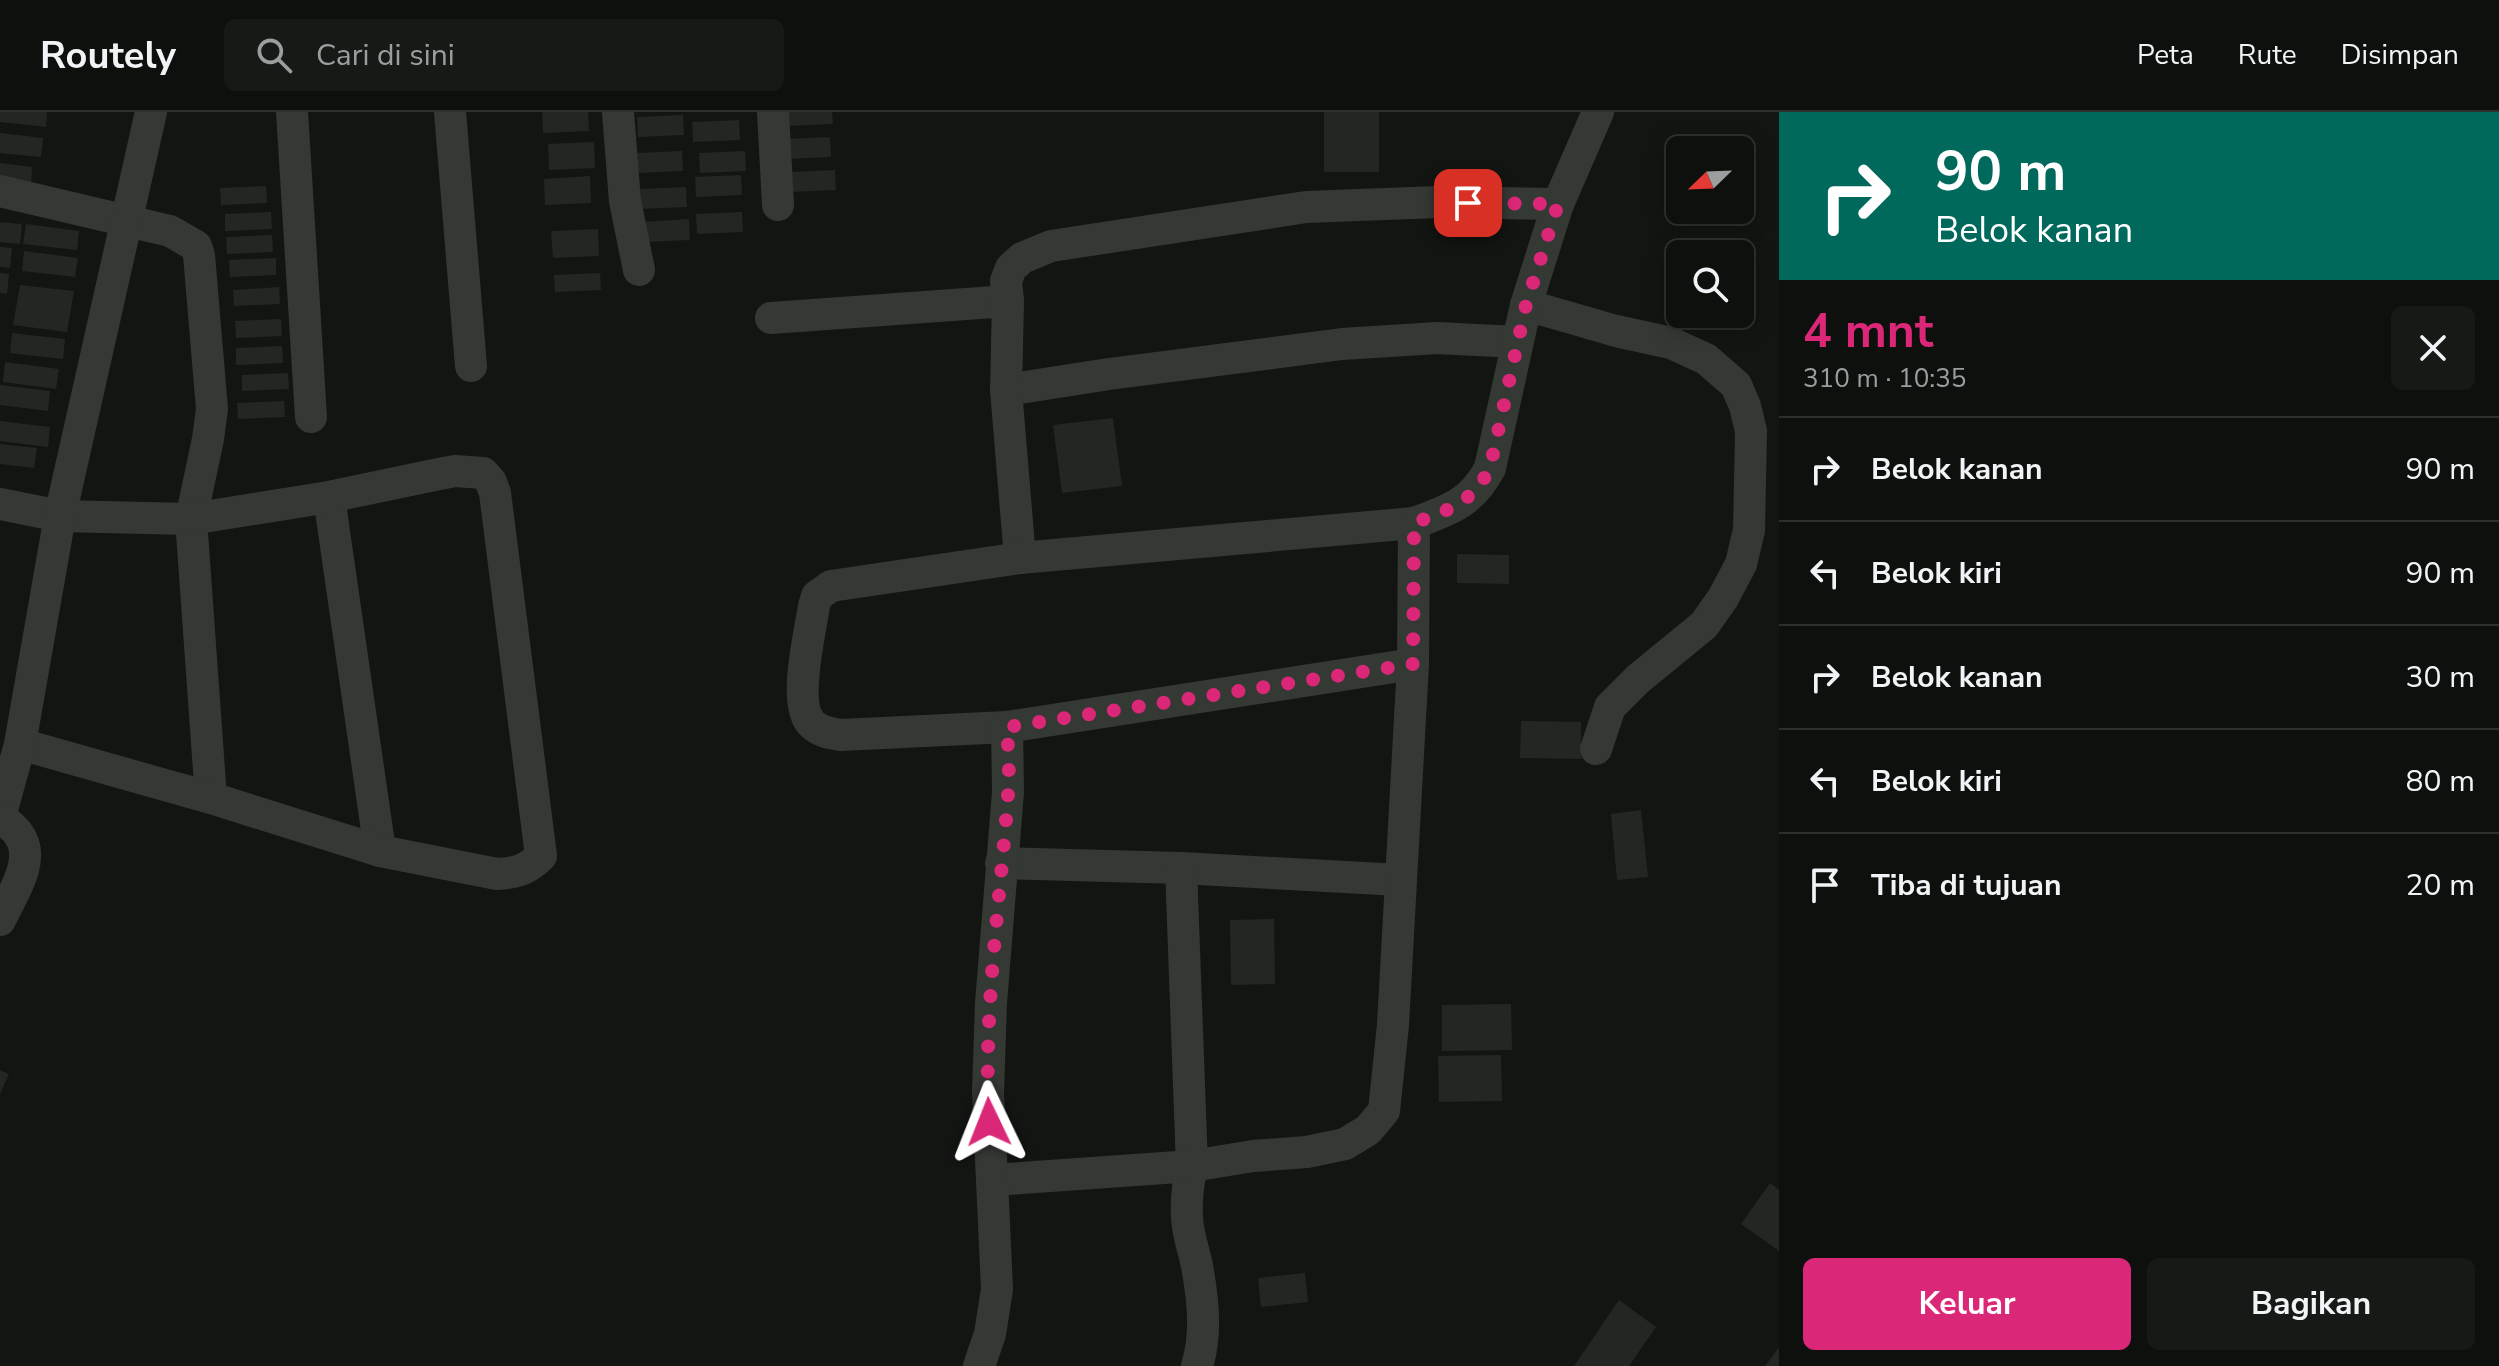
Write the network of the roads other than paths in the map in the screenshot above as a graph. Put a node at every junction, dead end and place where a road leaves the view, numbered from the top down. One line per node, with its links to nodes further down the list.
1 (151, 112): 10 (street)
2 (292, 112): 18 (street)
3 (450, 112): 16 (street)
4 (618, 112): 11 (street)
5 (773, 112): 9 (street)
6 (1598, 112): 8 (street)
7 (0, 191): 10 (street)
8 (1558, 204): 12 (street); 13 (street)
9 (778, 205)
10 (127, 220): 21 (street); 22 (street)
11 (639, 270)
12 (1008, 301): 14 (street); 17 (street)
13 (1526, 305): 15 (street); 28 (street)
14 (771, 318)
15 (1517, 342): 17 (street); 23 (street)
16 (471, 366)
17 (1006, 390): 24 (street)
18 (311, 417)
19 (329, 497): 22 (street); 31 (street); 31 (street)
20 (0, 504): 21 (street)
21 (60, 516): 22 (street); 27 (street)
22 (191, 519): 29 (street)
23 (1414, 523): 24 (street); 25 (street)
24 (1020, 558): 26 (street)
25 (1413, 664): 26 (street); 34 (street)
26 (1007, 727): 32 (street)
27 (20, 744): 29 (street); 30 (street)
28 (1596, 749)
29 (211, 798): 31 (street)
30 (0, 817): 35 (street)
31 (380, 851)
32 (1001, 863): 33 (street); 37 (street)
33 (1181, 868): 34 (street); 36 (street)
34 (1400, 880): 36 (street)
35 (0, 920)
36 (1192, 1166): 37 (street); 39 (street)
37 (993, 1180): 38 (street)
38 (979, 1366)
39 (1197, 1366)

